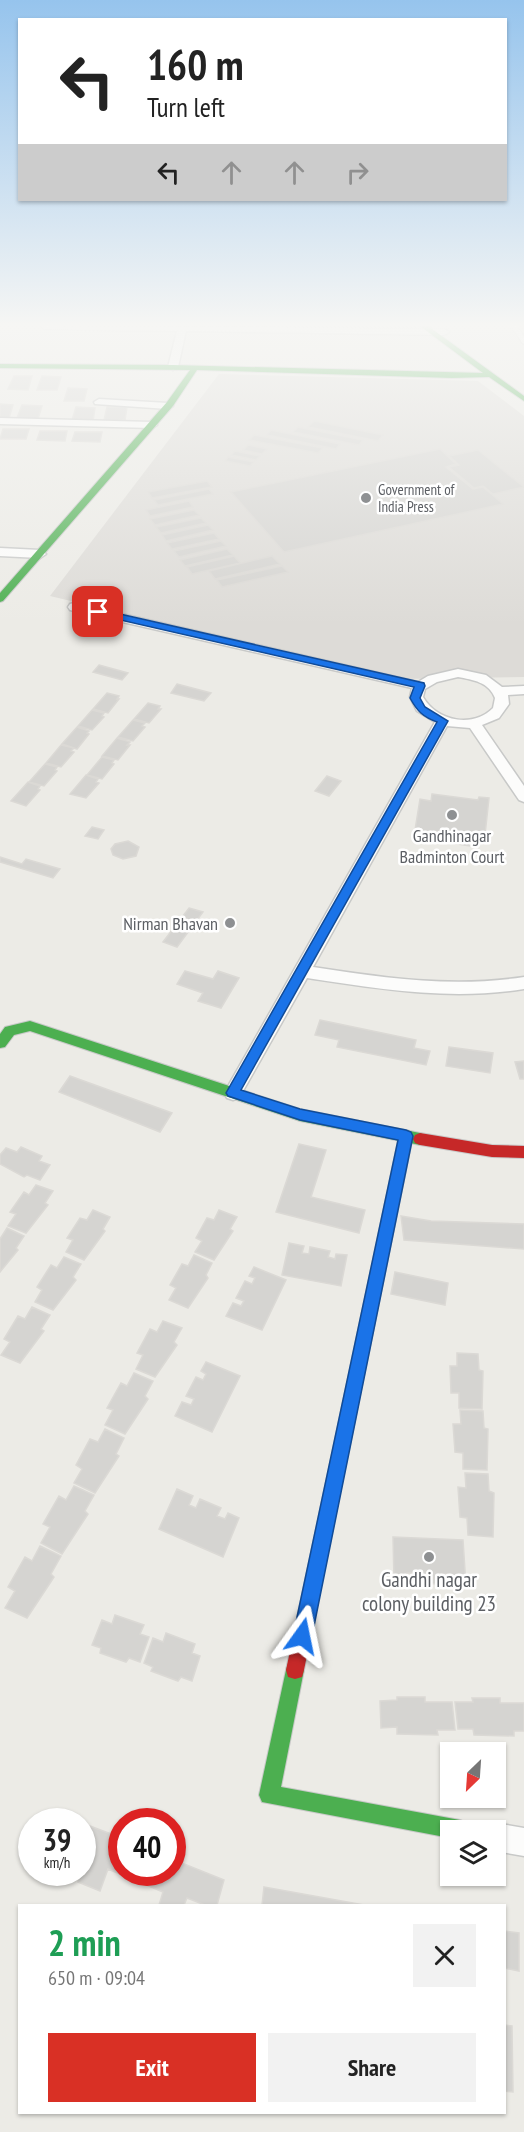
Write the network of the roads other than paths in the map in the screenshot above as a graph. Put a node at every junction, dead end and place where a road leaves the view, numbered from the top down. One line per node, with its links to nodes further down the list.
1 (152, 425): 3 (main road)
2 (0, 552): 3 (street)
3 (40, 554): 4 (main road)
4 (0, 599)
5 (74, 607): 6 (street)
6 (420, 686): 8 (street); 9 (street)
7 (524, 690): 8 (street)
8 (500, 692): 10 (street)
9 (442, 721): 10 (street); 12 (street)
10 (474, 723): 11 (street)
11 (524, 797)
12 (301, 971): 13 (street); 15 (street)
13 (524, 983)
14 (0, 1043): 15 (main road)
15 (232, 1093): 16 (main road)
16 (406, 1136): 17 (main road); 18 (main road)
17 (524, 1152)
18 (440, 1826)
19 (506, 1838): 20 (street)
20 (524, 1842)

